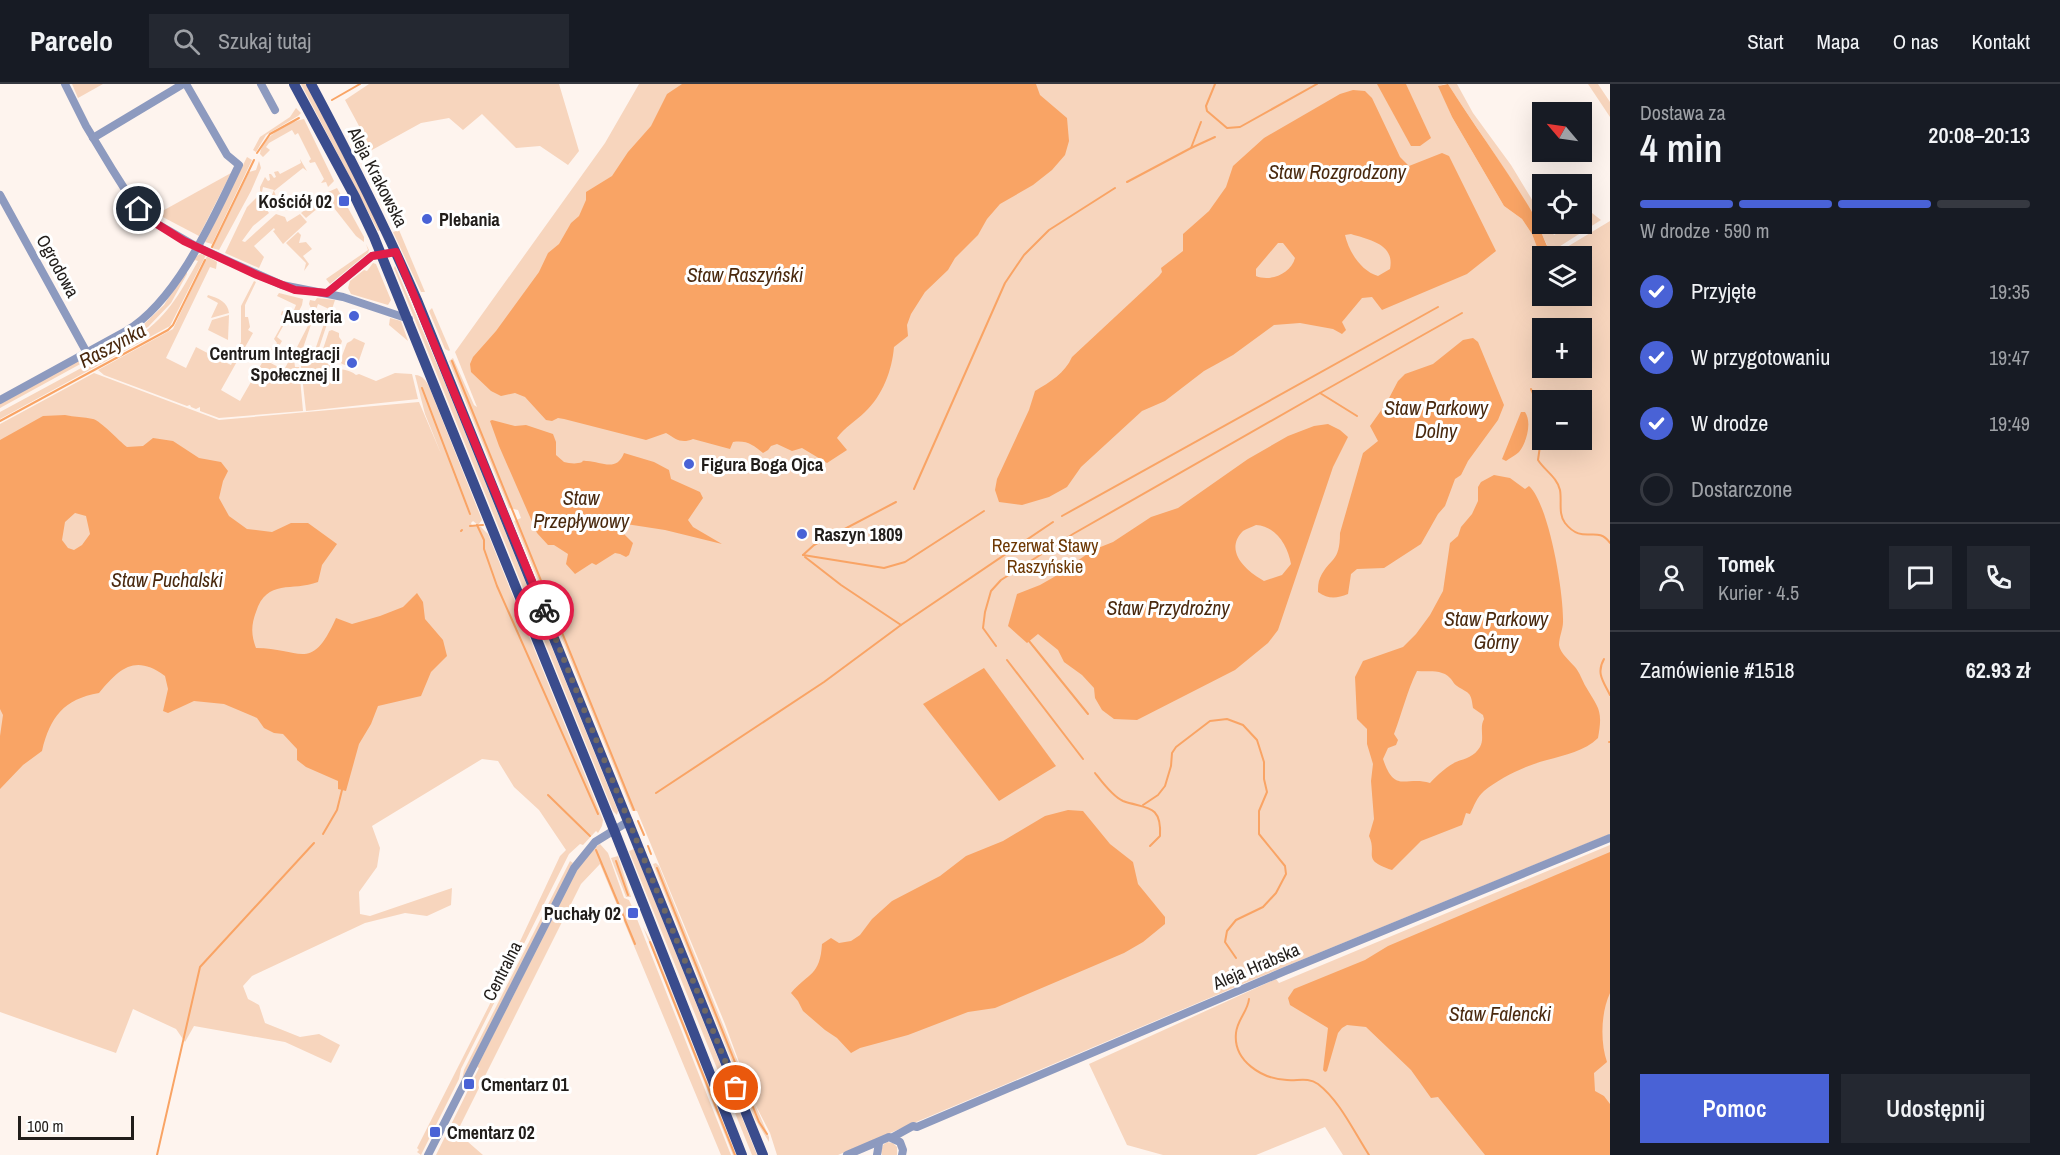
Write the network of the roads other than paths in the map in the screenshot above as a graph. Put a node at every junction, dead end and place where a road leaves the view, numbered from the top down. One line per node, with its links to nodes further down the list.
1 (65, 84): 7 (street)
2 (184, 84): 7 (street); 9 (street)
3 (261, 84): 6 (street)
4 (294, 84): 11 (main road, Aleja Krakowska)
5 (311, 84): 10 (main road, Aleja Krakowska)
6 (274, 110)
7 (93, 138): 9 (street)
8 (0, 195): 16 (street, Ogrodowa)
9 (197, 247): 13 (street); 16 (street)
10 (396, 252): 11 (street); 18 (main road, Aleja Krakowska)
11 (381, 254): 12 (street); 15 (main road, Aleja Krakowska)
12 (347, 277): 13 (street); 14 (street)
13 (327, 293): 14 (street)
14 (348, 299): 15 (street)
15 (409, 320): 19 (main road, Aleja Krakowska)
16 (87, 353): 17 (street)
17 (0, 400)
18 (629, 821): 19 (street, Centralna); 27 (main road, Aleja Krakowska)
19 (614, 830): 25 (street, Centralna); 26 (main road, Aleja Krakowska)
20 (1610, 838): 21 (street, Aleja Hrabska)
21 (917, 1126): 22 (street, Aleja Hrabska); 24 (street)
22 (893, 1137): 23 (street, Aleja Hrabska); 24 (street)
23 (879, 1143): 28 (street); 29 (street)
24 (902, 1151)
25 (428, 1155)
26 (742, 1155)
27 (763, 1155)
28 (847, 1155)
29 (878, 1155)

